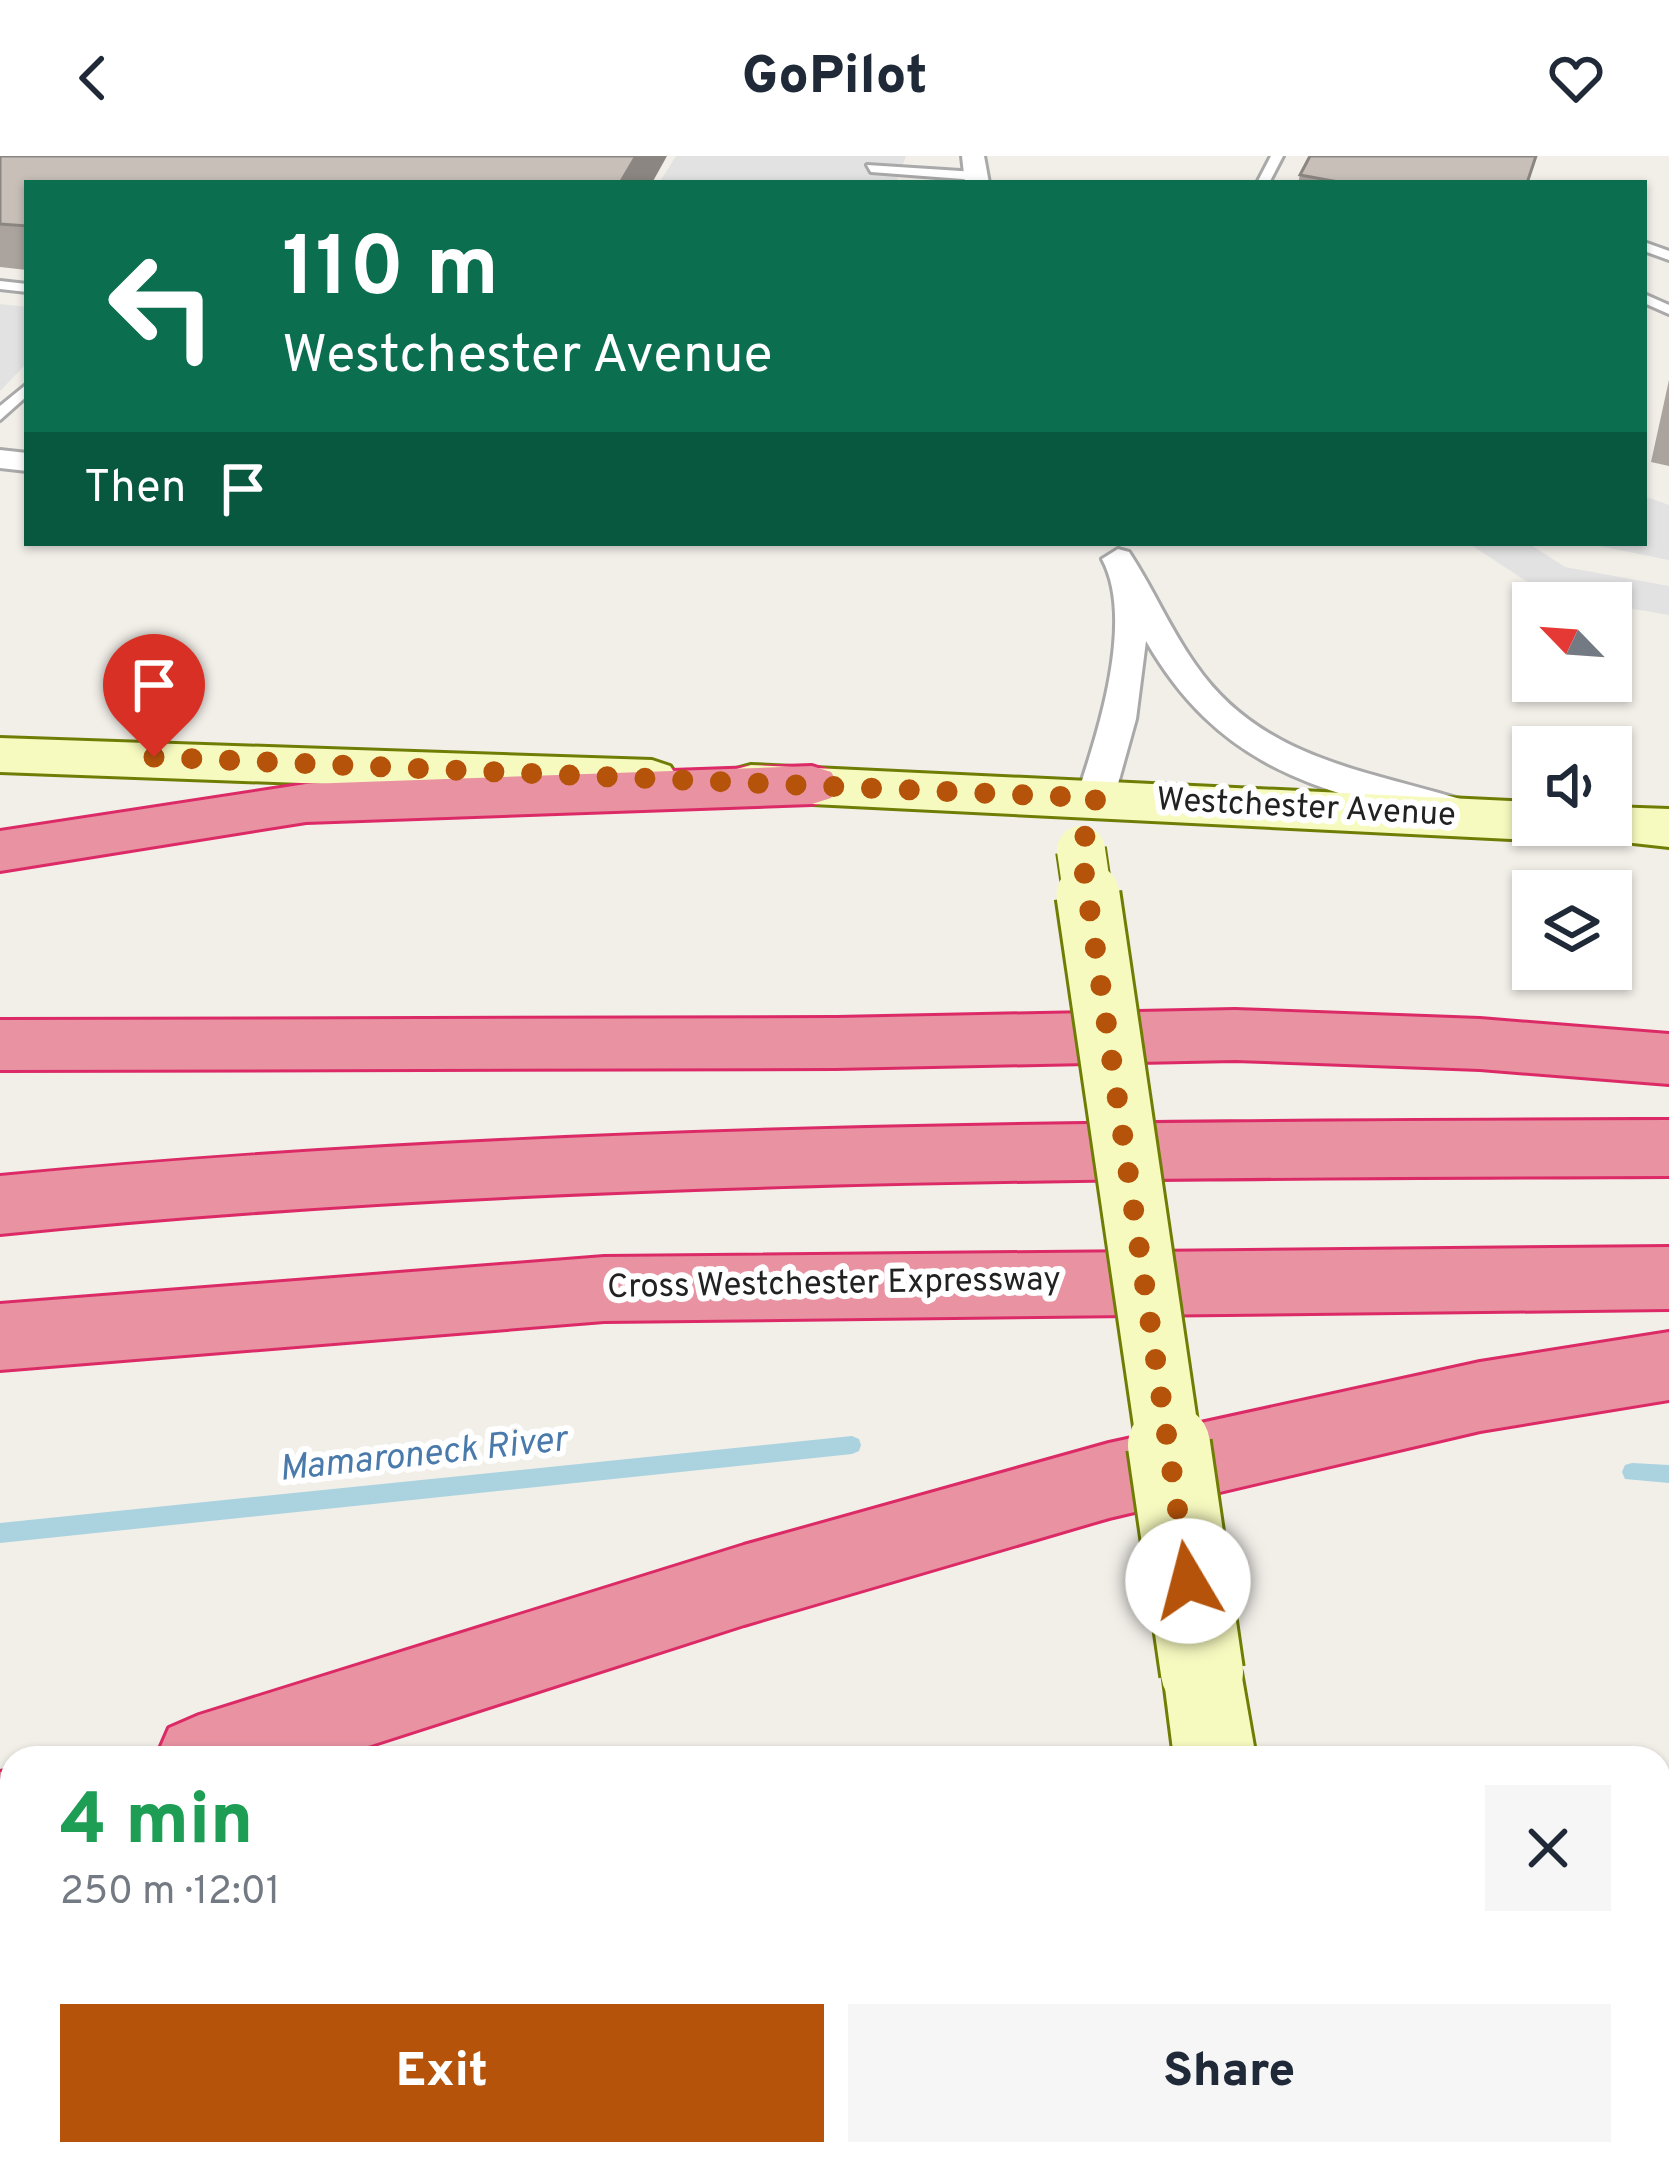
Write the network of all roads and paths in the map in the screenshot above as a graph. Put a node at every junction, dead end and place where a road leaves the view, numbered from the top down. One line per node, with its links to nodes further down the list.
1 (871, 168): 2 (lane)
2 (975, 172)
3 (24, 391): 4 (lane)
4 (0, 416)
5 (1112, 551): 8 (street); 10 (street)
6 (0, 755): 7 (main road, Westchester Avenue)
7 (812, 785): 10 (main road, Westchester Avenue); 13 (highway)
8 (1512, 819)
9 (1512, 820): 10 (main road, Westchester Avenue)
10 (1088, 824): 22 (main road, bridge)
11 (1632, 826): 12 (main road)
12 (1669, 828)
13 (0, 850)
14 (0, 1045): 15 (highway)
15 (1669, 1059)
16 (1669, 1148): 17 (highway)
17 (0, 1205)
18 (1669, 1278): 19 (highway, Cross Westchester Expressway)
19 (0, 1336)
20 (1669, 1366): 21 (highway)
21 (238, 1746)
22 (1213, 1746)

